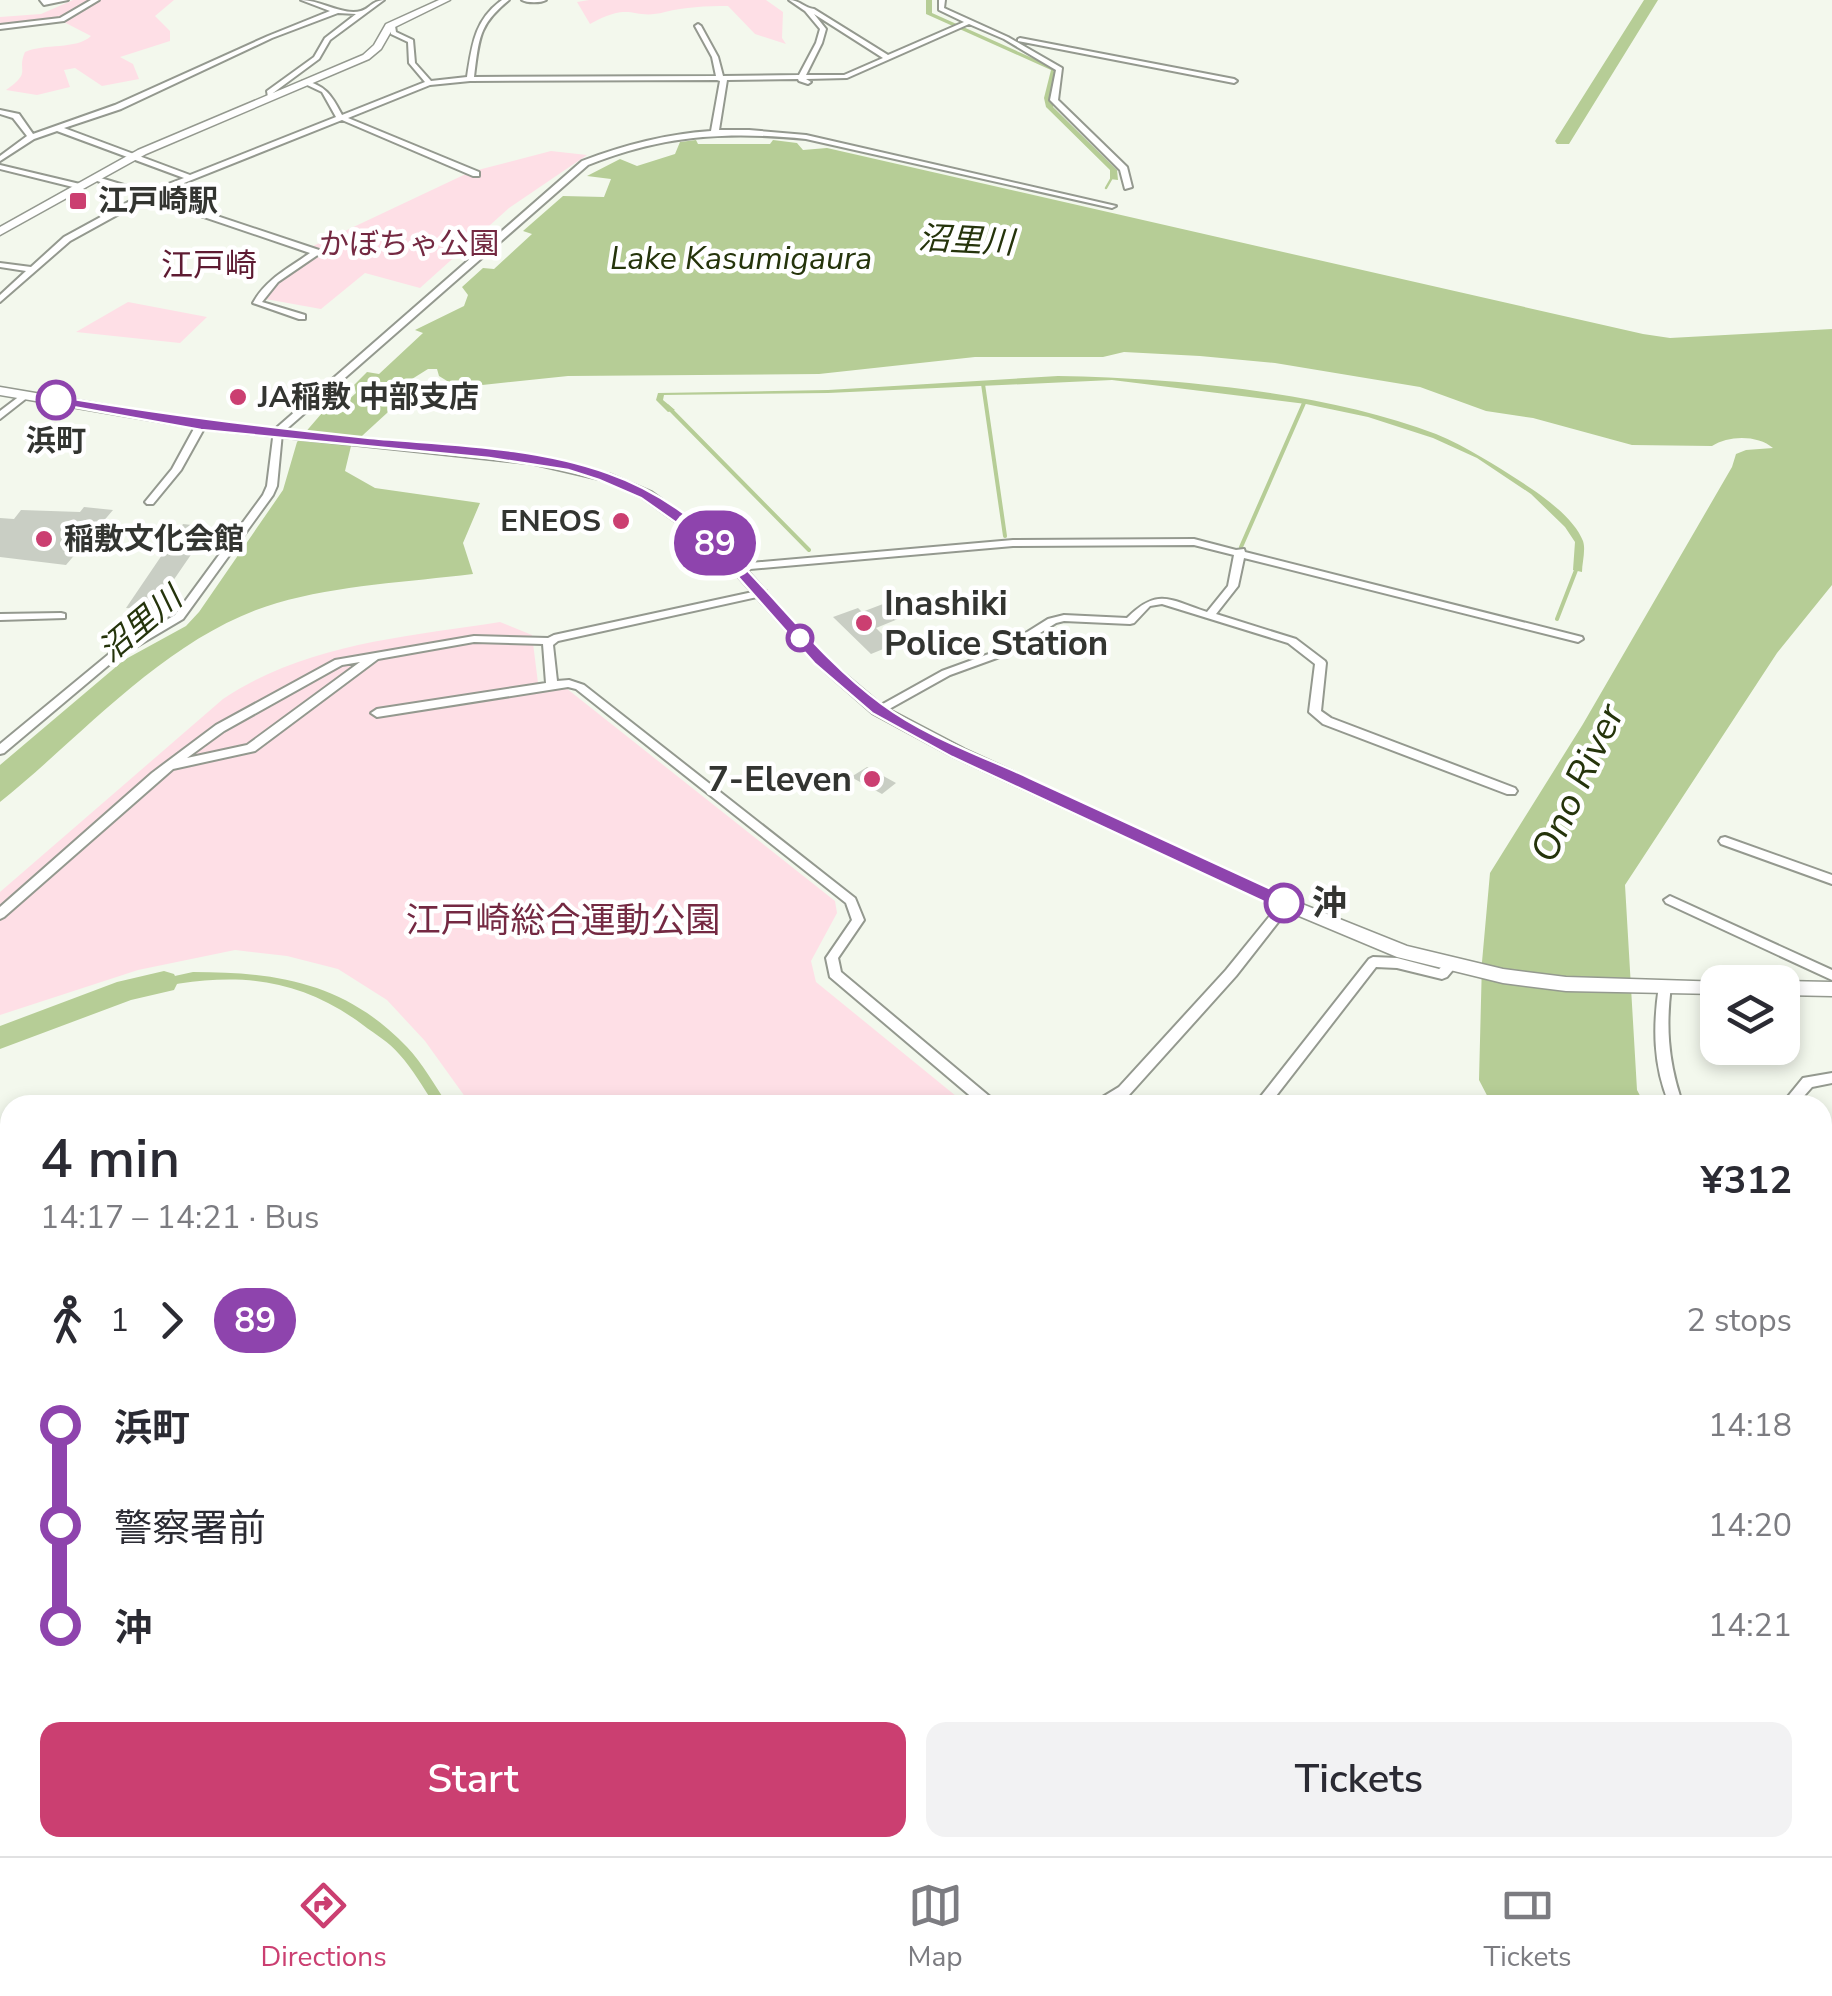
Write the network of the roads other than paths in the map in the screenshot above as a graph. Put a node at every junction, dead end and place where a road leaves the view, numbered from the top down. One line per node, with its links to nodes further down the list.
1 (43, 0): 2 (street)
2 (65, 0)
3 (96, 0): 18 (street)
4 (304, 0): 13 (street)
5 (381, 0): 14 (street)
6 (446, 0): 16 (main road)
7 (506, 0): 21 (street)
8 (525, 0): 9 (street)
9 (543, 0)
10 (792, 0): 12 (street)
11 (942, 0): 15 (street)
12 (804, 8): 20 (street); 23 (street)
13 (337, 11): 14 (street); 31 (street)
14 (362, 13): 28 (street)
15 (969, 22): 19 (street); 20 (street)
16 (389, 26): 25 (main road); 26 (street)
17 (698, 26): 22 (street)
18 (0, 27)
19 (1006, 38): 24 (street); 41 (street)
20 (888, 58): 23 (street)
21 (470, 79): 22 (street); 26 (street)
22 (722, 79): 23 (street); 32 (street)
23 (801, 80): 27 (street)
24 (1234, 81)
25 (305, 82): 28 (main road); 30 (street)
26 (428, 84): 30 (street)
27 (820, 87)
28 (270, 96): 34 (main road)
29 (0, 112): 33 (street)
30 (340, 117): 37 (street); 38 (street)
31 (60, 129): 33 (street); 34 (street)
32 (715, 131): 43 (street); 53 (street)
33 (31, 137): 35 (street)
34 (132, 157): 38 (street); 39 (main road)
35 (0, 159)
36 (0, 167): 40 (street)
37 (476, 174)
38 (189, 177): 42 (street)
39 (97, 178): 40 (main road); 42 (street)
40 (81, 187): 44 (main road)
41 (1128, 187)
42 (150, 194): 46 (street); 48 (street)
43 (1112, 206)
44 (0, 232)
45 (0, 265): 46 (street)
46 (30, 269): 47 (street)
47 (0, 299)
48 (302, 317)
49 (0, 391): 50 (main road)
50 (26, 395): 51 (street); 52 (main road)
51 (0, 416)
52 (201, 425): 53 (main road); 54 (street)
53 (281, 432): 56 (main road); 67 (street)
54 (150, 502)
55 (1240, 551): 56 (street); 58 (street); 61 (street)
56 (739, 567): 57 (main road)
57 (762, 593): 62 (street); 65 (main road)
58 (1210, 614): 65 (street); 69 (street)
59 (0, 616): 60 (street)
60 (61, 616)
61 (1578, 639)
62 (548, 641): 63 (street); 64 (street)
63 (378, 653): 68 (street); 68 (street)
64 (552, 686): 66 (street); 82 (street)
65 (878, 710): 73 (main road)
66 (376, 713)
67 (0, 750)
68 (170, 766): 74 (street)
69 (1512, 790)
70 (1725, 841): 71 (street)
71 (1832, 880)
72 (1670, 900): 76 (street)
73 (1286, 904): 75 (main road); 83 (street)
74 (0, 914)
75 (1460, 967): 77 (main road); 84 (street)
76 (1832, 974)
77 (1660, 986): 78 (main road); 85 (street)
78 (1700, 987)
79 (1800, 988): 80 (main road)
80 (1832, 989)
81 (1832, 1078): 86 (street)
82 (978, 1095)
83 (1119, 1095)
84 (1269, 1095)
85 (1673, 1095)
86 (1797, 1095)

